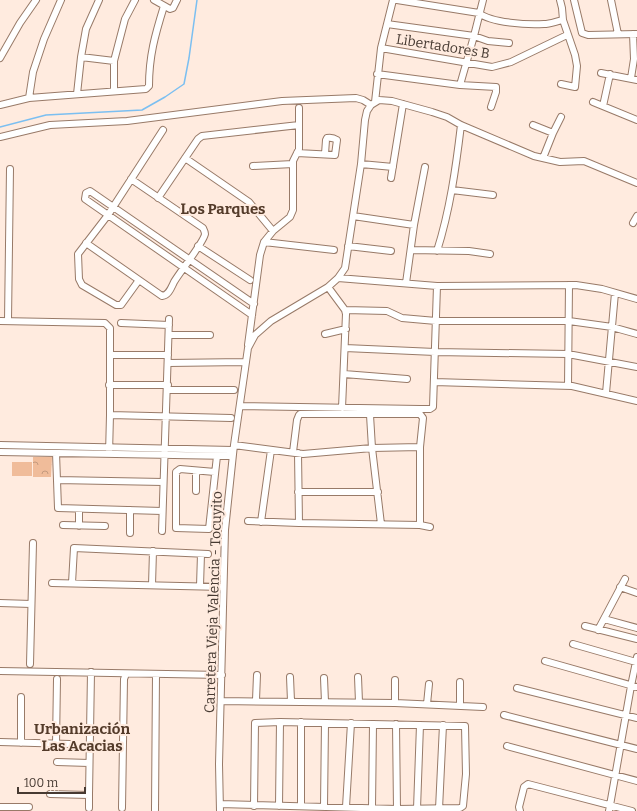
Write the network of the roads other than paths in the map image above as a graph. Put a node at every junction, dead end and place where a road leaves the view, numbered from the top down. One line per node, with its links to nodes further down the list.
1 (36, 0): 24 (street)
2 (62, 0): 35 (street)
3 (99, 0): 23 (street)
4 (135, 0): 25 (street)
5 (154, 0): 13 (street)
6 (177, 0): 13 (street)
7 (393, 0): 16 (street, Carretera Vieja Valencia - Tocuyito)
8 (397, 0): 14 (street)
9 (483, 0): 14 (street)
10 (560, 0): 15 (street)
11 (574, 0): 17 (street)
12 (611, 0): 17 (street)
13 (164, 6): 33 (street)
14 (479, 13): 15 (street); 20 (street)
15 (563, 20): 19 (street)
16 (387, 24): 20 (street); 22 (street, Carretera Vieja Valencia - Tocuyito)
17 (618, 34): 18 (street)
18 (635, 34): 30 (street)
19 (567, 35): 26 (street, Libertadores B); 31 (street)
20 (474, 36): 21 (street); 26 (street)
21 (509, 43)
22 (381, 48): 26 (street, Libertadores B); 28 (street, Carretera Vieja Valencia - Tocuyito)
23 (80, 57): 25 (street); 34 (street)
24 (0, 58)
25 (114, 61): 33 (street)
26 (467, 62): 32 (street)
27 (601, 73): 29 (street)
28 (377, 74): 32 (street); 37 (street, Carretera Vieja Valencia - Tocuyito)
29 (610, 74): 30 (street); 40 (street)
30 (634, 79)
31 (561, 84)
32 (460, 85): 41 (street)
33 (114, 91): 34 (street)
34 (77, 94): 35 (street)
35 (29, 98): 39 (street)
36 (593, 102): 40 (street)
37 (373, 103): 38 (street); 50 (street); 56 (street, Carretera Vieja Valencia - Tocuyito)
38 (403, 104): 46 (street); 58 (street)
39 (0, 105)
40 (603, 106): 44 (street)
41 (491, 107)
42 (299, 108): 45 (street)
43 (561, 117): 49 (street)
44 (637, 120)
45 (299, 125): 51 (street); 53 (street)
46 (461, 125): 54 (street); 64 (street)
47 (533, 125): 49 (street)
48 (163, 130): 62 (street)
49 (553, 133): 54 (street)
50 (0, 137)
51 (297, 153): 52 (street); 55 (street)
52 (325, 154)
53 (185, 158): 66 (street); 73 (street)
54 (543, 158): 63 (street)
55 (293, 164): 57 (street); 73 (street)
56 (361, 164): 58 (street); 69 (street, Carretera Vieja Valencia - Tocuyito)
57 (253, 166)
58 (393, 167): 61 (street)
59 (425, 167): 72 (street)
60 (10, 169): 98 (street)
61 (391, 178)
62 (131, 179): 66 (street); 67 (street)
63 (637, 183)
64 (452, 190): 65 (street); 81 (street)
65 (493, 195)
66 (158, 198): 76 (street)
67 (113, 207): 68 (street); 68 (street); 83 (street)
68 (108, 215): 75 (street); 84 (street)
69 (353, 216): 72 (street); 77 (street, Carretera Vieja Valencia - Tocuyito)
70 (637, 216): 71 (street)
71 (633, 223)
72 (414, 225): 79 (street)
73 (273, 231): 74 (street)
74 (264, 242): 78 (street); 94 (street)
75 (86, 244): 86 (street); 86 (street)
76 (198, 246): 83 (street); 87 (street)
77 (348, 246): 80 (street); 85 (street, Carretera Vieja Valencia - Tocuyito)
78 (334, 250)
79 (411, 250): 81 (street); 88 (street)
80 (391, 251)
81 (437, 251): 82 (street)
82 (490, 254)
83 (189, 259): 84 (street); 94 (street)
84 (184, 268): 86 (street); 96 (street)
85 (338, 278): 88 (street); 90 (street, Carretera Vieja Valencia - Tocuyito)
86 (139, 280)
87 (250, 280)
88 (406, 284): 91 (street)
89 (569, 285): 91 (street); 92 (street); 100 (street)
90 (328, 286): 95 (street); 108 (street, Carretera Vieja Valencia - Tocuyito)
91 (437, 286): 99 (street)
92 (615, 293): 93 (street); 102 (street)
93 (637, 299)
94 (254, 304): 96 (street)
95 (345, 310): 99 (street); 103 (street)
96 (252, 315): 108 (street)
97 (0, 321): 98 (street)
98 (8, 321): 112 (street)
99 (436, 321): 100 (street); 110 (street)
100 (569, 321): 102 (street); 111 (street)
101 (121, 323): 106 (street)
102 (612, 327): 105 (street); 115 (street)
103 (346, 329): 104 (street); 109 (street)
104 (326, 334)
105 (637, 334)
106 (169, 335): 107 (street); 113 (street)
107 (210, 335)
108 (248, 348): 114 (street, Carretera Vieja Valencia - Tocuyito)
109 (345, 348): 110 (street); 118 (street)
110 (435, 352): 111 (street); 120 (street)
111 (568, 354): 115 (street); 122 (street)
112 (110, 355): 113 (street); 121 (street)
113 (168, 355): 116 (street)
114 (246, 362): 116 (street); 127 (street, Carretera Vieja Valencia - Tocuyito)
115 (609, 362): 117 (street); 125 (street)
116 (168, 363): 123 (street)
117 (637, 367)
118 (344, 374): 119 (street); 128 (street)
119 (407, 379)
120 (434, 382): 122 (street); 128 (street)
121 (109, 385): 123 (street); 129 (street)
122 (568, 386): 125 (street)
123 (167, 388): 124 (street); 131 (street)
124 (234, 390)
125 (606, 393): 126 (street)
126 (637, 401)
127 (240, 406): 128 (street); 137 (street, Carretera Vieja Valencia - Tocuyito)
128 (342, 408)
129 (110, 415): 131 (street); 134 (street)
130 (370, 415): 135 (street); 136 (street); 142 (street)
131 (167, 416): 132 (street); 140 (street)
132 (231, 418)
133 (0, 445): 134 (street)
134 (109, 447): 140 (street); 143 (street)
135 (420, 447): 136 (street); 159 (street)
136 (372, 448): 142 (street); 151 (street)
137 (233, 450): 138 (street); 140 (street); 144 (street); 175 (street, Carretera Vieja Valencia - Tocuyito)
138 (271, 450): 142 (street); 156 (street)
139 (0, 452): 141 (street)
140 (165, 452): 143 (street); 144 (street); 148 (street)
141 (56, 453): 143 (street); 147 (street)
142 (296, 453): 150 (street)
143 (109, 454)
144 (217, 456): 146 (street)
145 (196, 471): 146 (street); 146 (street); 149 (street)
146 (215, 472)
147 (57, 480): 148 (street); 152 (street)
148 (163, 482): 154 (street)
149 (196, 491)
150 (298, 492): 151 (street); 157 (street)
151 (378, 492): 158 (street)
152 (79, 508): 153 (street); 161 (street)
153 (130, 510): 154 (street); 165 (street)
154 (162, 511): 164 (street)
155 (248, 521): 156 (street)
156 (261, 522): 157 (street)
157 (299, 522): 158 (street)
158 (381, 524): 159 (street)
159 (420, 525): 163 (street)
160 (63, 526): 161 (street)
161 (79, 526): 162 (street)
162 (105, 526)
163 (430, 527)
164 (162, 531)
165 (130, 533)
166 (33, 542): 179 (street)
167 (153, 551): 168 (street); 172 (street); 173 (street)
168 (201, 554): 169 (street); 174 (street)
169 (208, 554)
170 (625, 579): 176 (street)
171 (52, 583): 172 (street)
172 (72, 583): 173 (street)
173 (152, 585): 174 (street)
174 (200, 586): 175 (street)
175 (223, 587): 193 (street, Carretera Vieja Valencia - Tocuyito)
176 (620, 587): 177 (street); 180 (street)
177 (637, 593)
178 (0, 603): 179 (street)
179 (32, 604): 188 (street)
180 (604, 619): 182 (street); 183 (street)
181 (585, 626): 183 (street)
182 (637, 628)
183 (598, 630): 184 (street)
184 (637, 639)
185 (573, 644): 186 (street)
186 (636, 659): 202 (street)
187 (545, 661): 202 (street)
188 (30, 664)
189 (0, 671): 190 (street)
190 (91, 672): 191 (street); 233 (street)
191 (126, 674): 192 (street); 247 (street)
192 (156, 674): 193 (street); 253 (street)
193 (222, 675): 206 (street, Carretera Vieja Valencia - Tocuyito)
194 (257, 675): 205 (street)
195 (290, 677): 207 (street)
196 (358, 677): 209 (street)
197 (324, 678): 208 (street)
198 (57, 679): 227 (street)
199 (395, 680): 210 (street)
200 (460, 682): 212 (street)
201 (429, 684): 211 (street)
202 (634, 687): 215 (street)
203 (517, 688): 215 (street)
204 (21, 696): 226 (street)
205 (256, 700): 206 (street); 207 (street)
206 (221, 701): 238 (street, Carretera Vieja Valencia - Tocuyito)
207 (291, 701): 208 (street)
208 (324, 702): 209 (street)
209 (359, 702): 210 (street)
210 (395, 703): 211 (street)
211 (427, 704): 212 (street)
212 (460, 705): 213 (street)
213 (483, 707)
214 (504, 715): 229 (street)
215 (626, 716): 216 (street); 229 (street)
216 (637, 718)
217 (280, 722): 218 (street); 239 (street); 240 (street)
218 (301, 722): 219 (street); 241 (street)
219 (325, 723): 220 (street); 244 (street)
220 (351, 723): 221 (street); 245 (street)
221 (373, 724): 222 (street); 248 (street)
222 (396, 724): 223 (street); 250 (street)
223 (420, 725): 224 (street); 251 (street)
224 (443, 725): 252 (street); 252 (street)
225 (0, 742): 226 (street)
226 (21, 743): 227 (street)
227 (56, 744): 228 (street)
228 (70, 744)
229 (621, 745): 231 (street); 234 (street)
230 (507, 746): 234 (street)
231 (637, 749)
232 (57, 762): 233 (street)
233 (89, 763): 237 (street)
234 (616, 776): 235 (street); 249 (street)
235 (637, 781)
236 (50, 794): 237 (street)
237 (89, 795): 246 (street)
238 (220, 804): 239 (street); 254 (street, Carretera Vieja Valencia - Tocuyito)
239 (254, 806): 240 (street)
240 (279, 806): 241 (street)
241 (301, 806): 244 (street)
242 (0, 807): 243 (street)
243 (29, 807)
244 (324, 807): 245 (street)
245 (346, 807): 248 (street)
246 (89, 808)
247 (122, 808)
248 (372, 808): 250 (street)
249 (610, 808): 255 (street); 256 (street)
250 (397, 809): 251 (street)
251 (417, 809): 252 (street)
252 (439, 809)
253 (155, 810)
254 (220, 811)
255 (520, 811)
256 (632, 811)

